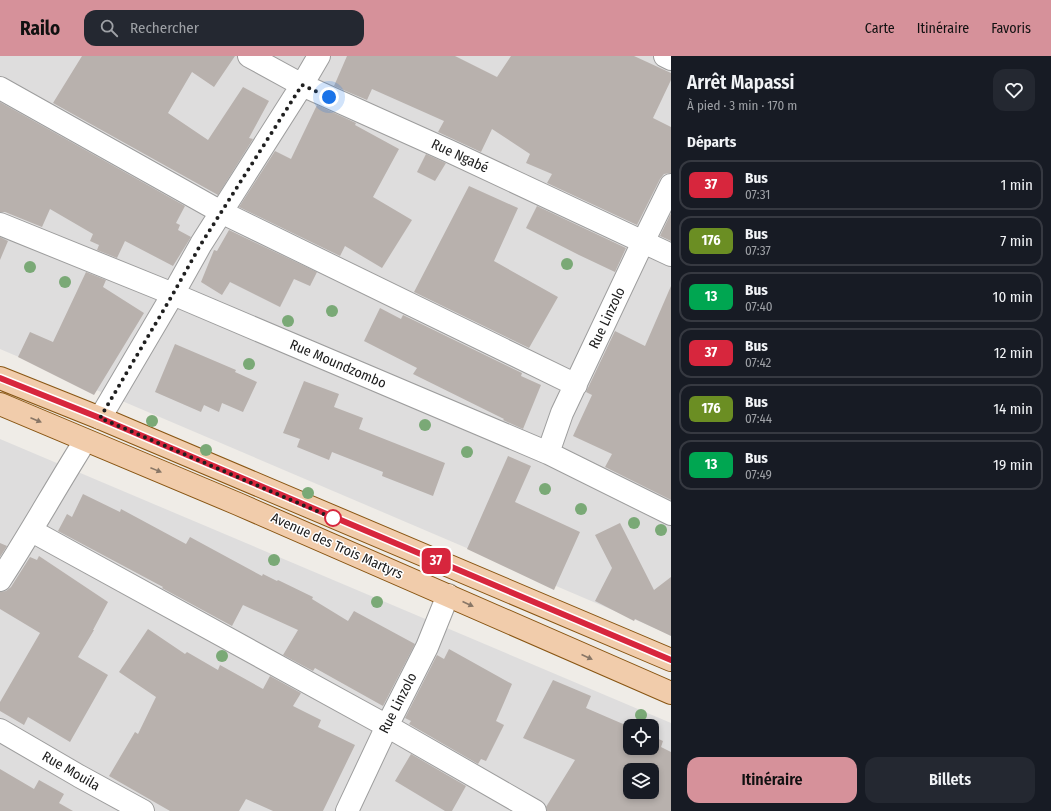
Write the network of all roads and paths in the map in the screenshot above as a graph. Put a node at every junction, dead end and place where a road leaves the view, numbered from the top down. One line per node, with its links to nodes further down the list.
1 (249, 56): 5 (street, Rue Ngabé)
2 (319, 56): 5 (street)
3 (665, 56): 4 (street)
4 (671, 59)
5 (302, 85): 8 (street); 10 (street, Rue Ngabé)
6 (0, 88): 8 (street)
7 (671, 185): 10 (street, Rue Linzolo)
8 (221, 212): 12 (street); 14 (street)
9 (0, 224): 12 (street, Rue Moundzombo)
10 (643, 242): 11 (street, Rue Ngabé); 14 (street, Rue Linzolo)
11 (671, 255)
12 (173, 294): 16 (street); 18 (street, Rue Moundzombo)
13 (0, 378): 16 (main road, Avenue des Trois Martyrs)
14 (576, 385): 18 (street, Rue Linzolo)
15 (0, 404): 17 (main road, Avenue des Trois Martyrs, one-way to 17)
16 (100, 418): 23 (main road, Avenue des Trois Martyrs)
17 (85, 441): 20 (street); 22 (main road, Avenue des Trois Martyrs, one-way to 22)
18 (548, 453): 19 (street, Rue Moundzombo)
19 (671, 514)
20 (32, 531): 21 (street); 25 (street)
21 (0, 580)
22 (448, 595): 24 (main road, Avenue des Trois Martyrs, one-way to 24); 25 (street, Rue Linzolo)
23 (671, 660)
24 (671, 693)
25 (387, 726): 28 (street, Rue Linzolo); 29 (street)
26 (0, 730): 27 (street, Rue Mouila)
27 (143, 811)
28 (347, 811)
29 (535, 811)

